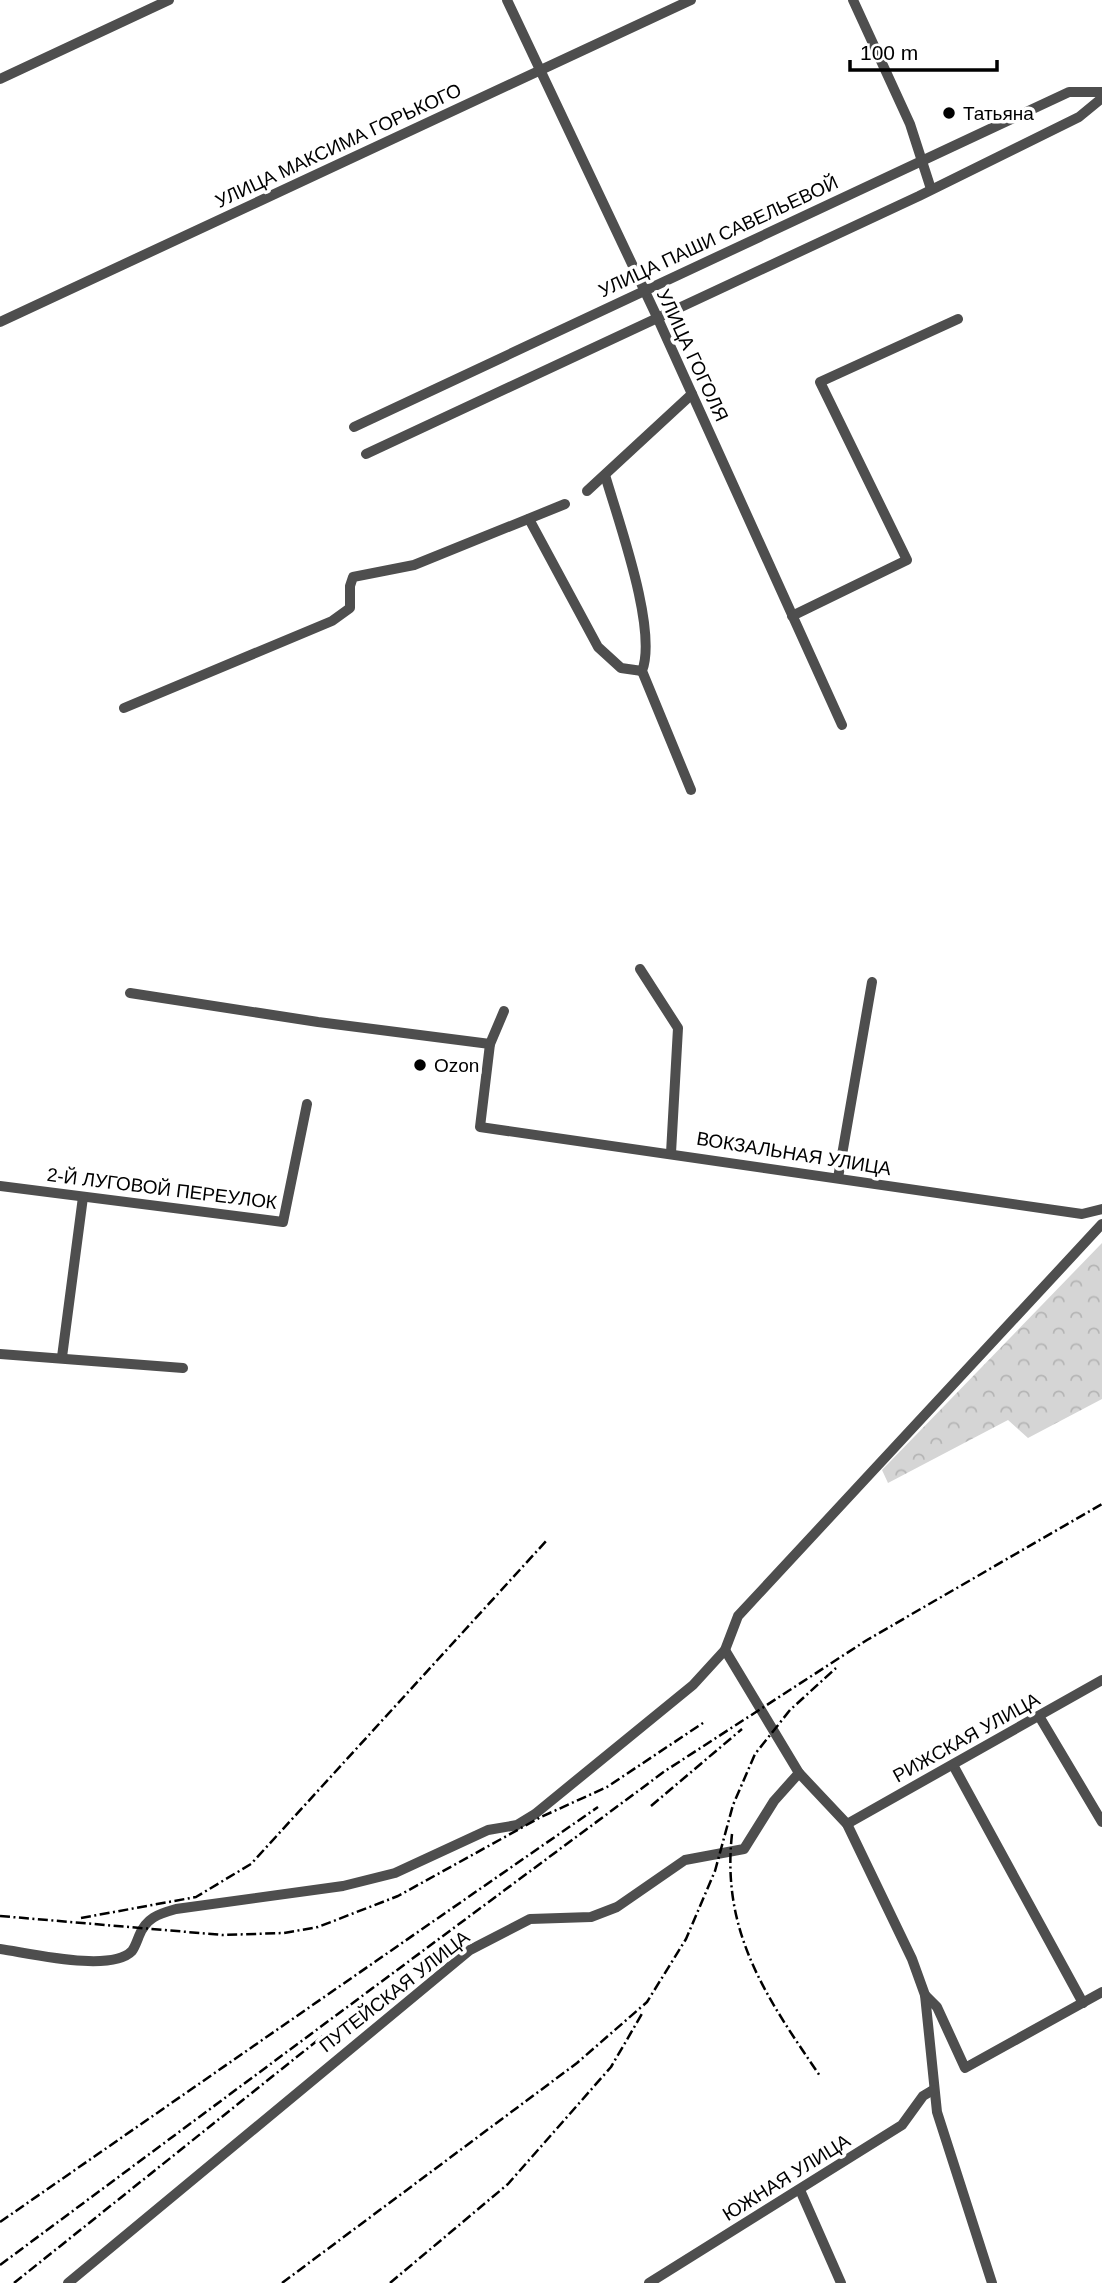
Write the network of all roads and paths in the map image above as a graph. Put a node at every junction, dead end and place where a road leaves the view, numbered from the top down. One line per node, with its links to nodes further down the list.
1 (169, 0): 6 (street)
2 (507, 0): 5 (street, УЛИЦА ГОГОЛЯ)
3 (691, 0): 5 (street, УЛИЦА МАКСИМА ГОРЬКОГО)
4 (853, 0): 9 (street)
5 (540, 69): 11 (street, УЛИЦА ГОГОЛЯ); 14 (street, УЛИЦА МАКСИМА ГОРЬКОГО)
6 (0, 79)
7 (1102, 92): 9 (street, УЛИЦА ПАШИ САВЕЛЬЕВОЙ)
8 (1102, 98): 10 (street)
9 (920, 161): 10 (street); 11 (street, УЛИЦА ПАШИ САВЕЛЬЕВОЙ)
10 (931, 188): 12 (street)
11 (644, 290): 12 (street, УЛИЦА ГОГОЛЯ); 16 (street, УЛИЦА ПАШИ САВЕЛЬЕВОЙ)
12 (658, 319): 15 (street, УЛИЦА ГОГОЛЯ); 17 (street)
13 (958, 319): 22 (street)
14 (0, 322)
15 (692, 394): 18 (street); 22 (street, УЛИЦА ГОГОЛЯ)
16 (354, 427)
17 (366, 454)
18 (605, 475): 19 (street); 23 (street)
19 (587, 491)
20 (565, 504): 21 (street)
21 (528, 519): 23 (street); 24 (street)
22 (792, 615): 25 (street, УЛИЦА ГОГОЛЯ)
23 (642, 671): 26 (street)
24 (124, 708)
25 (842, 725)
26 (691, 790)
27 (640, 969): 33 (street)
28 (872, 982): 34 (street)
29 (130, 993): 31 (street)
30 (504, 1011): 31 (street)
31 (490, 1044): 33 (street, ВОКЗАЛЬНАЯ УЛИЦА)
32 (307, 1104): 36 (street, 2-Й ЛУГОВОЙ ПЕРЕУЛОК)
33 (671, 1153): 34 (street, ВОКЗАЛЬНАЯ УЛИЦА)
34 (838, 1178): 37 (street, ВОКЗАЛЬНАЯ УЛИЦА)
35 (0, 1185): 36 (street, 2-Й ЛУГОВОЙ ПЕРЕУЛОК)
36 (83, 1197): 40 (street)
37 (1102, 1209)
38 (1102, 1224): 42 (street)
39 (0, 1354): 40 (street)
40 (62, 1357): 41 (street)
41 (183, 1368)
42 (725, 1650): 46 (street); 49 (street)
43 (1102, 1680): 44 (street, РИЖСКАЯ УЛИЦА)
44 (1040, 1716): 45 (street, РИЖСКАЯ УЛИЦА); 47 (street)
45 (953, 1765): 48 (street, РИЖСКАЯ УЛИЦА); 52 (street)
46 (799, 1773): 48 (street); 55 (street, ПУТЕЙСКАЯ УЛИЦА)
47 (1102, 1822)
48 (847, 1825): 51 (street)
49 (0, 1949)
50 (1102, 1992): 52 (street)
51 (925, 1995): 52 (street); 53 (street)
52 (1083, 2003)
53 (933, 2090): 54 (street, ЮЖНАЯ УЛИЦА); 58 (street)
54 (800, 2190): 56 (street, ЮЖНАЯ УЛИЦА); 57 (street)
55 (68, 2283)
56 (649, 2283)
57 (841, 2283)
58 (992, 2283)

